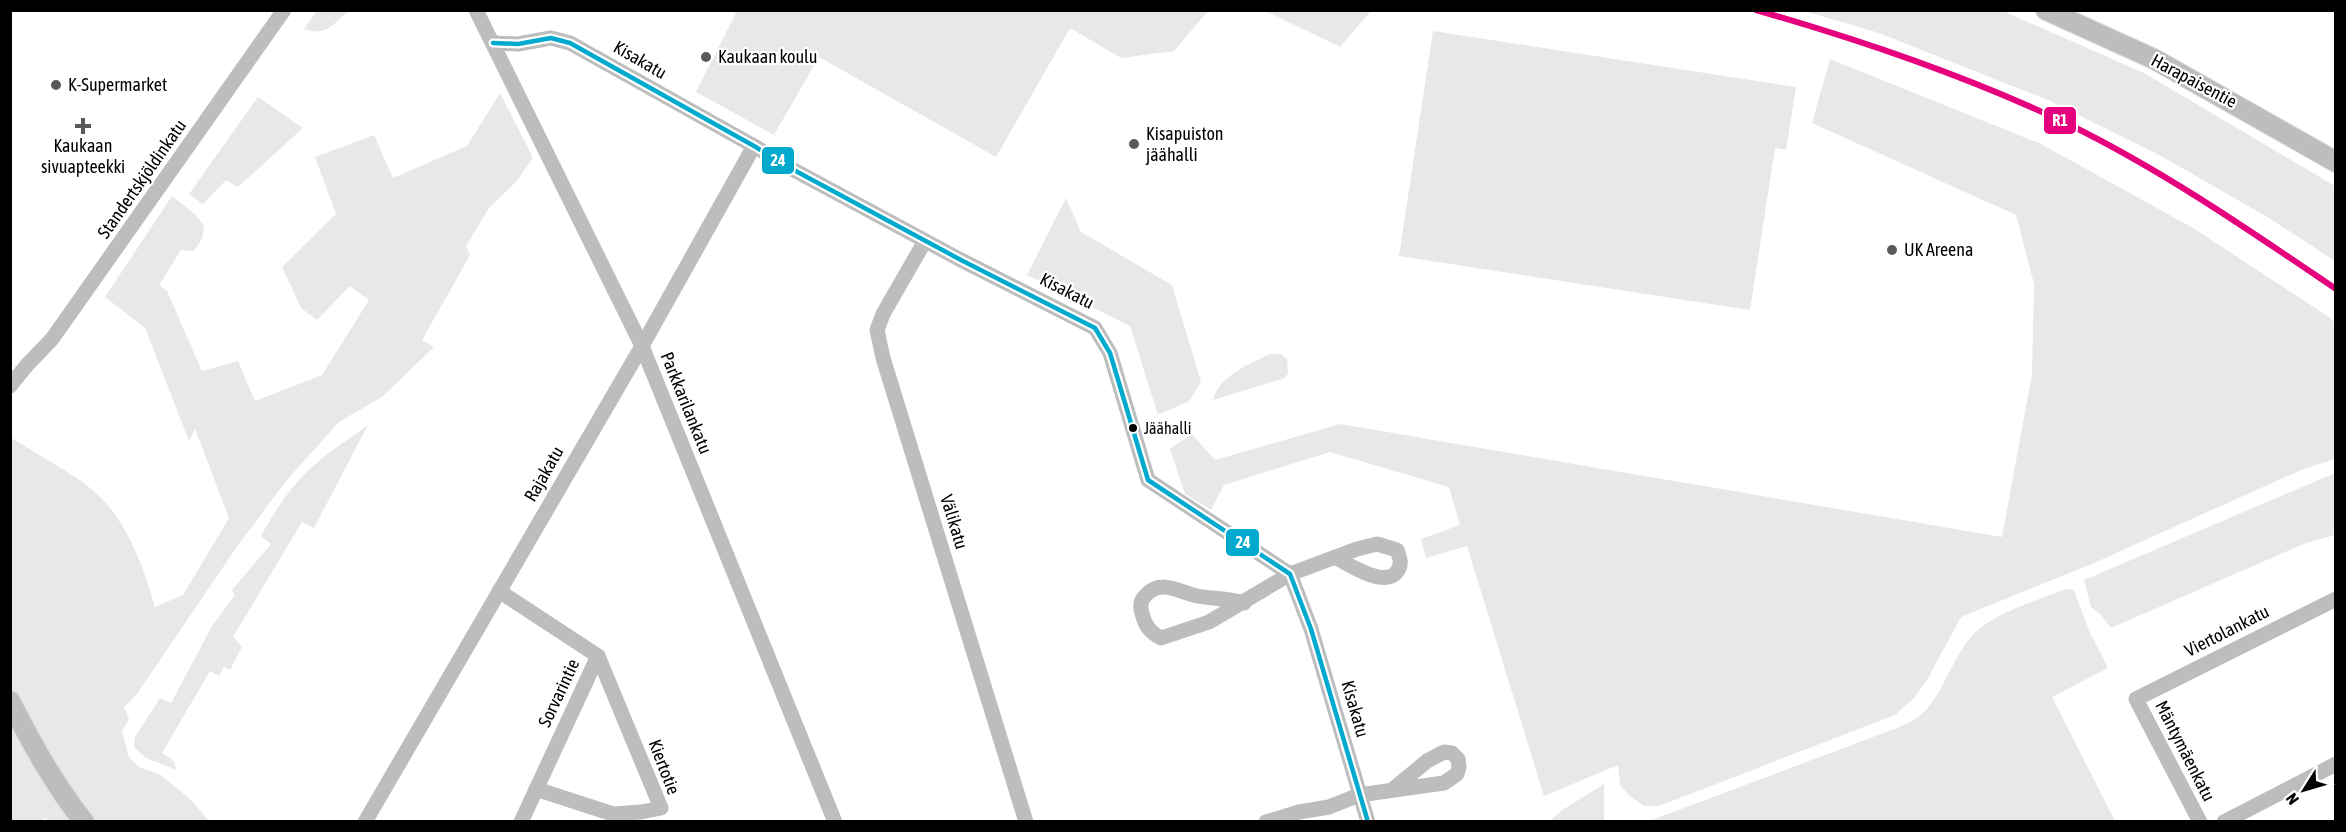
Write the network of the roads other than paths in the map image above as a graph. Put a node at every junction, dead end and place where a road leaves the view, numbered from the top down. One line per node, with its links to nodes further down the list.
1 (284, 10): 9 (street, Standertskjöldinkatu)
2 (476, 10): 4 (street, Parkkarilankatu)
3 (2046, 10): 6 (main road, Harapaisentie)
4 (493, 43): 5 (street, Kisakatu); 8 (street, Parkkarilankatu)
5 (754, 146): 7 (street, Kisakatu); 8 (street, Rajakatu)
6 (2336, 162)
7 (926, 241): 13 (street, Kisakatu); 29 (street, Välikatu)
8 (642, 346): 14 (street, Rajakatu); 28 (street, Parkkarilankatu)
9 (27, 365): 10 (street, Standertskjöldinkatu); 11 (street, Standertskjöldinkatu)
10 (10, 374)
11 (10, 386)
12 (1335, 557): 13 (street)
13 (1290, 574): 16 (street); 23 (street, Kisakatu)
14 (499, 591): 17 (street, Sorvarintie); 26 (street, Rajakatu)
15 (2336, 599): 18 (street, Viertolankatu)
16 (1244, 603): 16 (street)
17 (598, 656): 21 (street, Sorvarintie); 21 (street, Kiertotie)
18 (2136, 699): 33 (street, Mäntymäenkatu)
19 (10, 701): 25 (main road)
20 (2336, 764): 34 (street)
21 (536, 789): 27 (street, Sorvarintie)
22 (1392, 790): 23 (street)
23 (1359, 795): 24 (street); 32 (street, Kisakatu)
24 (1329, 807): 30 (street); 31 (street)
25 (84, 822)
26 (365, 822)
27 (521, 822)
28 (835, 822)
29 (1026, 822)
30 (1266, 822)
31 (1314, 822)
32 (1368, 822)
33 (2200, 822)
34 (2224, 822)

